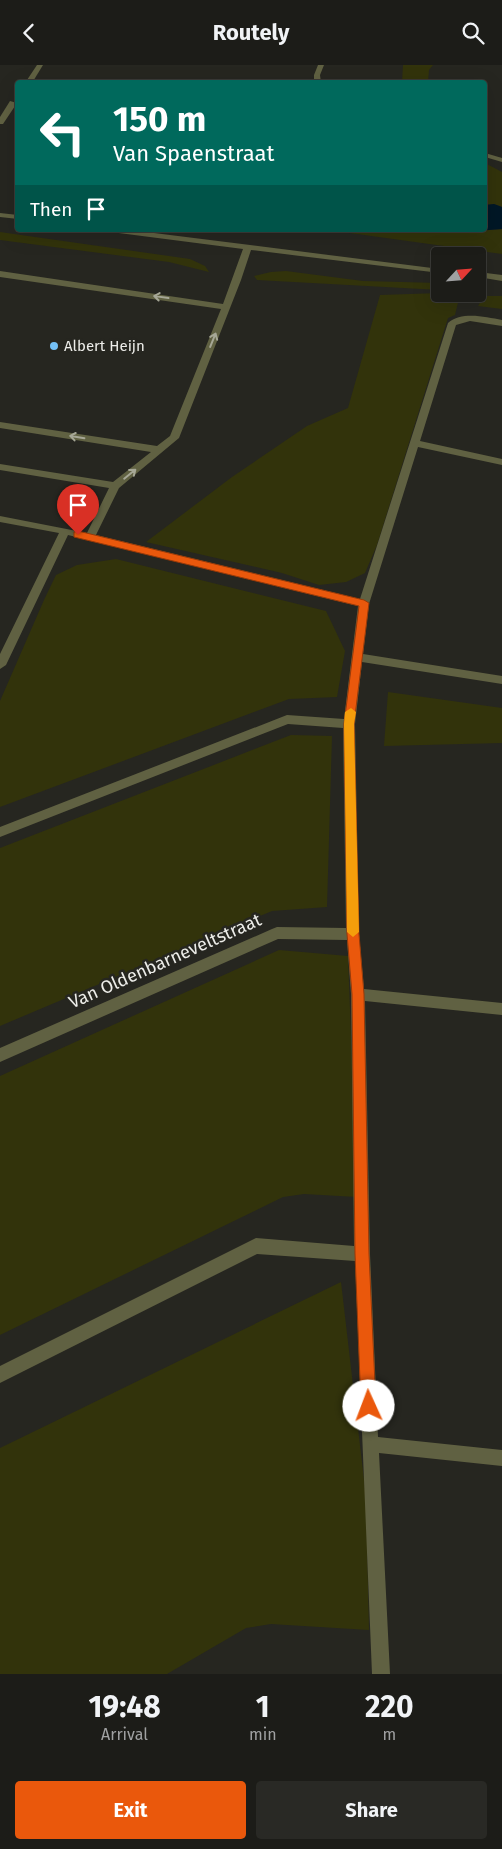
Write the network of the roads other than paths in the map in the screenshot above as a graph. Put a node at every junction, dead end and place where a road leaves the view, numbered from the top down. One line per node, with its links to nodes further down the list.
1 (40, 65): 3 (street)
2 (321, 65): 4 (street)
3 (30, 80)
4 (318, 80)
5 (15, 100): 6 (street); 7 (street)
6 (0, 102)
7 (0, 122)
8 (487, 156): 9 (street)
9 (502, 161)
10 (0, 215): 11 (street)
11 (15, 217)
12 (124, 232): 13 (street)
13 (247, 249): 14 (street); 18 (street)
14 (431, 270)
15 (0, 274): 18 (street, one-way to 15)
16 (486, 276): 17 (street)
17 (502, 278)
18 (226, 307): 22 (street, one-way to 18)
19 (502, 323): 21 (street)
20 (0, 425): 22 (street, one-way to 20)
21 (414, 443): 23 (street); 29 (street)
22 (160, 450): 25 (street, one-way to 22)
23 (502, 462)
24 (0, 467): 25 (street)
25 (115, 486): 28 (street)
26 (0, 519): 27 (street)
27 (65, 531): 28 (street); 31 (street)
28 (90, 538): 29 (street)
29 (364, 603): 30 (street)
30 (359, 657): 32 (street); 33 (street)
31 (0, 665)
32 (502, 680)
33 (349, 724): 34 (street); 35 (street)
34 (0, 831)
35 (353, 934): 36 (street); 38 (street, Van Oldenbarneveltstraat)
36 (358, 994): 37 (street); 39 (street)
37 (502, 1009)
38 (0, 1055)
39 (362, 1254): 40 (street); 41 (street)
40 (0, 1375)
41 (371, 1444): 42 (street); 43 (street)
42 (502, 1458)
43 (381, 1674)

